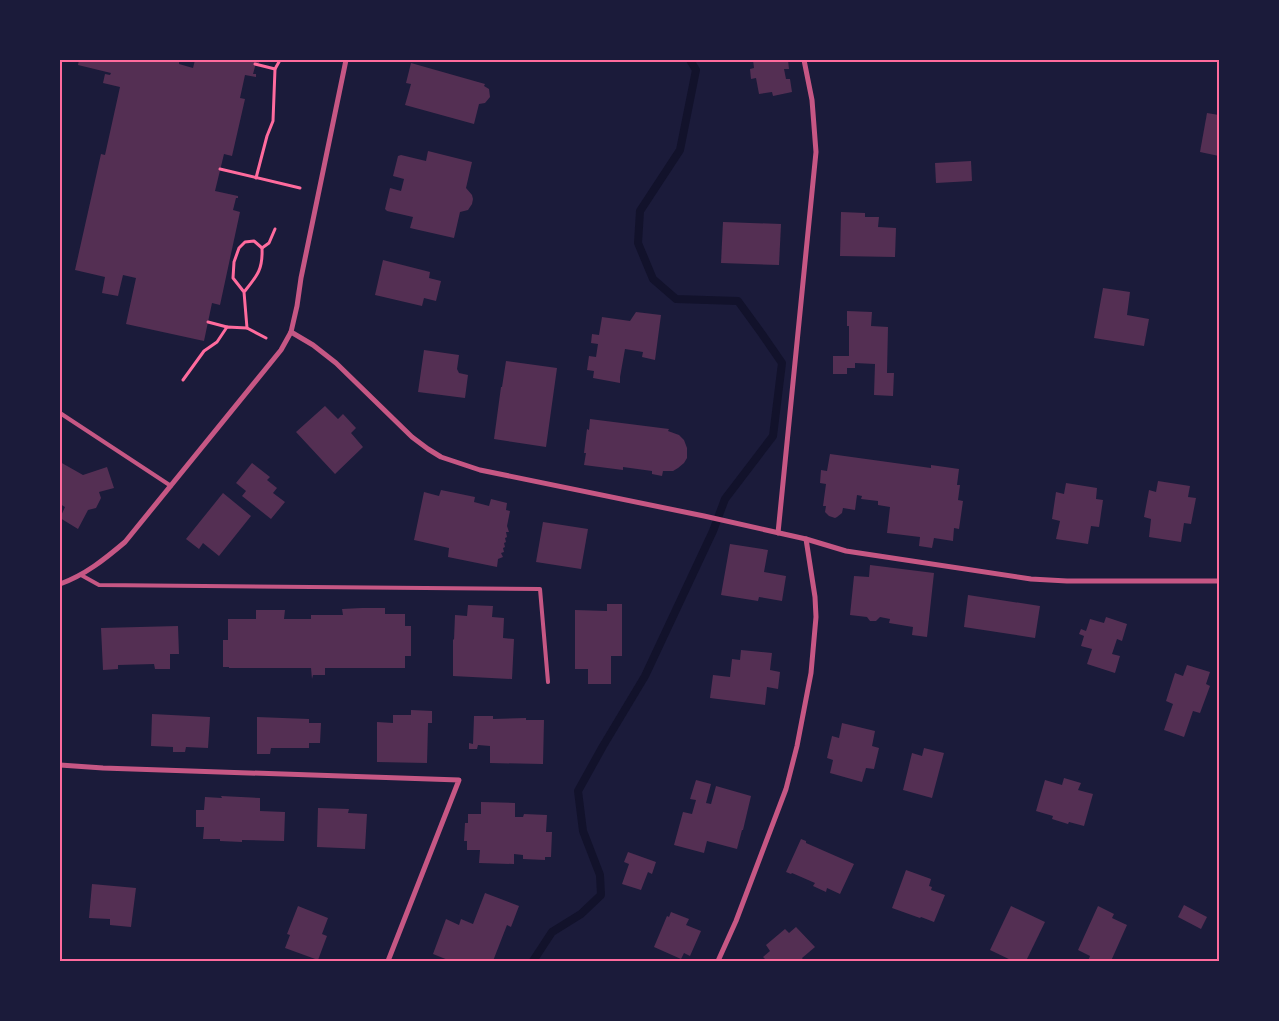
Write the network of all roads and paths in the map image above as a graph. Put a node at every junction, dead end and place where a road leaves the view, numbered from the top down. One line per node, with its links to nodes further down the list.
1 (280, 60): 5 (path)
2 (346, 60): 15 (street)
3 (804, 60): 20 (street)
4 (255, 64): 5 (path)
5 (275, 69): 7 (path)
6 (220, 169): 7 (path)
7 (256, 178): 8 (path)
8 (300, 188)
9 (275, 229): 10 (path)
10 (262, 248): 11 (path); 11 (path)
11 (244, 292): 14 (path)
12 (208, 322): 13 (path)
13 (227, 327): 14 (path); 17 (path)
14 (246, 328): 16 (path)
15 (291, 332): 19 (street); 20 (street)
16 (266, 338)
17 (183, 380)
18 (60, 413): 19 (lane)
19 (171, 486): 22 (street)
20 (778, 533): 21 (street)
21 (806, 539): 23 (street); 28 (street)
22 (81, 575): 24 (street); 25 (lane)
23 (1219, 581)
24 (60, 584)
25 (548, 682)
26 (60, 765): 27 (street)
27 (388, 961)
28 (718, 961)

